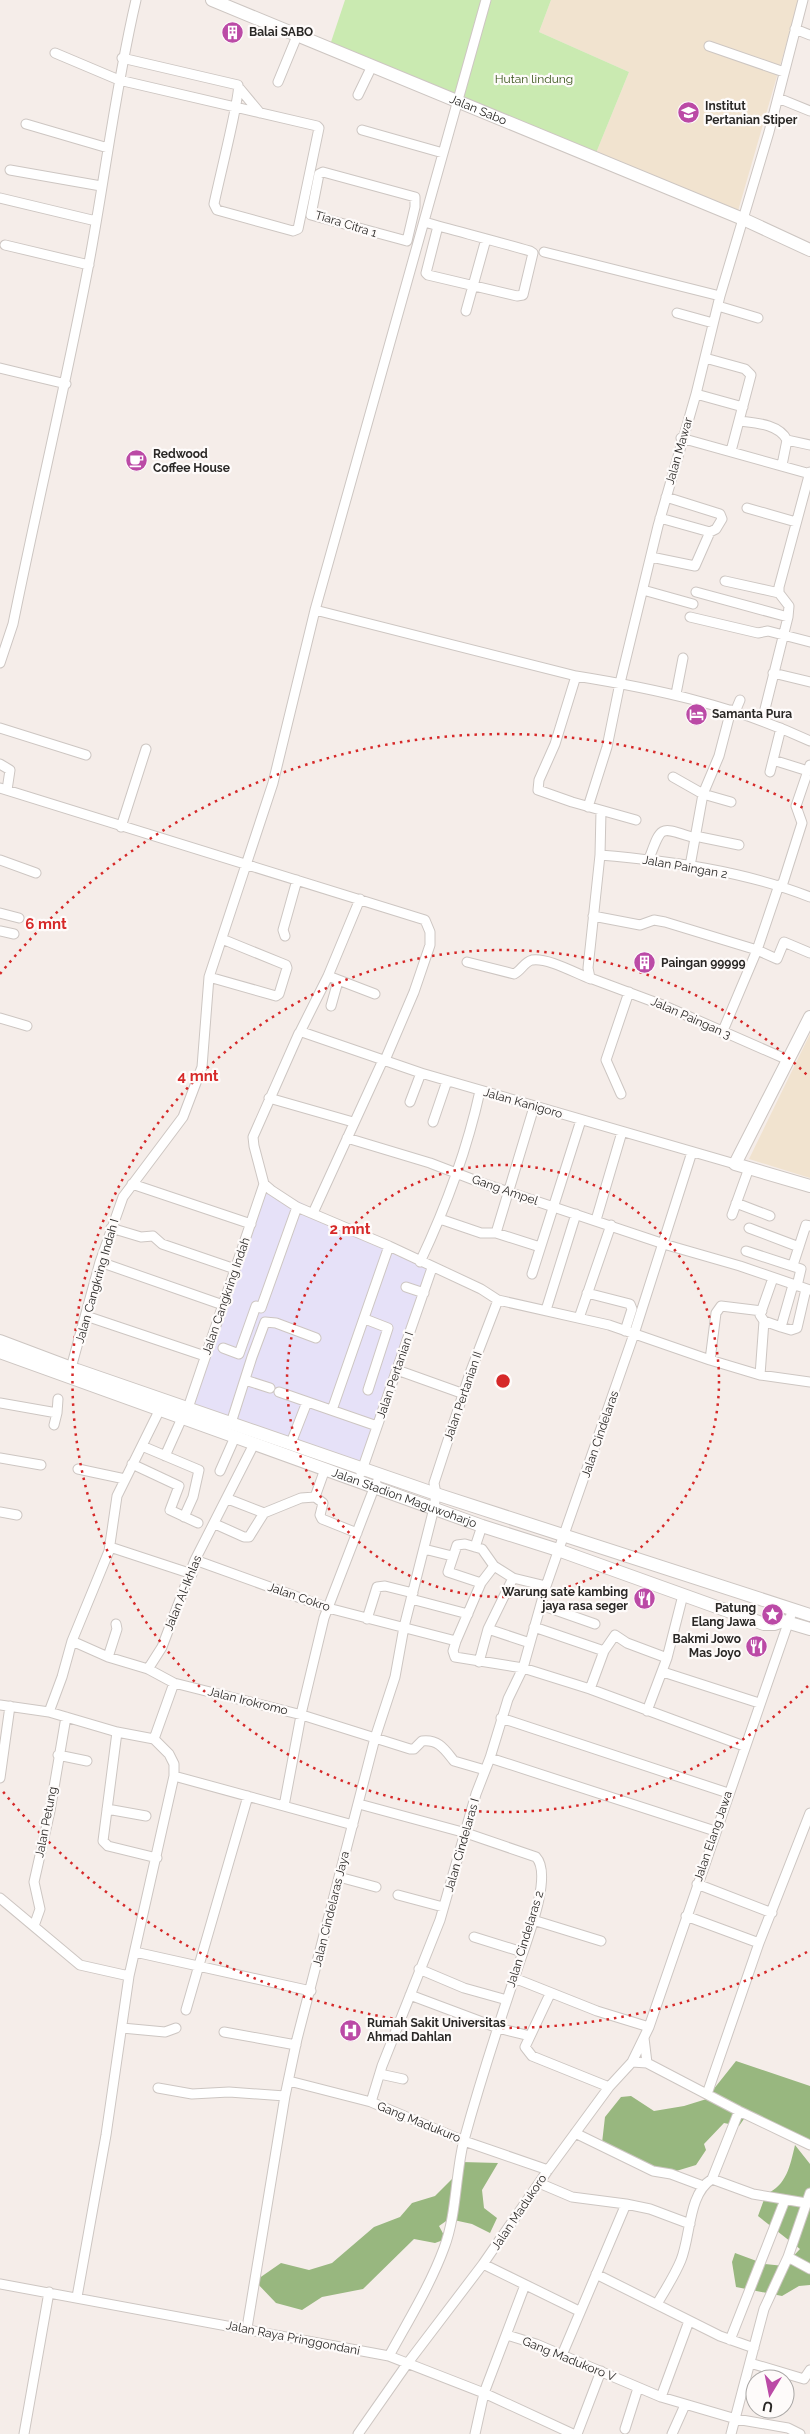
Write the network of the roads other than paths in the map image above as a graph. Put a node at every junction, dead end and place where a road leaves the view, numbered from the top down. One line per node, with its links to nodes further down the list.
1 (136, 0): 10 (street)
2 (212, 0): 7 (main road, Jalan Sabo)
3 (486, 0): 18 (street, Jalan Cangkring Indah I)
4 (803, 0): 5 (street, Jalan Mawar)
5 (795, 29): 6 (street); 12 (street, Jalan Mawar)
6 (810, 35)
7 (297, 36): 11 (main road, Jalan Sabo); 14 (street)
8 (709, 46): 12 (street)
9 (55, 53): 13 (street)
10 (122, 58): 13 (street); 15 (street)
11 (372, 66): 16 (street); 18 (main road, Jalan Sabo)
12 (784, 72): 17 (street, Jalan Mawar)
13 (119, 80): 19 (street); 24 (street)
14 (278, 82)
15 (240, 89): 19 (street); 21 (street)
16 (358, 95)
17 (778, 98): 20 (street); 31 (street, Jalan Mawar)
18 (459, 101): 25 (street, Jalan Cangkring Indah I); 31 (main road, Jalan Sabo)
19 (235, 107): 21 (street); 21 (street)
20 (810, 110)
21 (260, 113)
22 (26, 124): 24 (street)
23 (362, 130): 25 (street)
24 (108, 148): 27 (street)
25 (443, 153): 30 (street, Jalan Cangkring Indah I)
26 (10, 170): 27 (street)
27 (101, 186): 32 (street)
28 (0, 198): 32 (street)
29 (415, 207): 29 (street, Tiara Citra 1); 30 (street)
30 (427, 210): 33 (street, Jalan Cangkring Indah I)
31 (743, 219): 37 (main road, Jalan Sabo); 41 (street, Jalan Mawar)
32 (96, 221): 39 (street)
33 (424, 222): 34 (street); 70 (street, Jalan Cangkring Indah I)
34 (438, 226): 35 (street); 40 (street)
35 (486, 239): 40 (street); 40 (street)
36 (5, 245): 39 (street)
37 (810, 250)
38 (544, 252): 41 (street)
39 (89, 265): 49 (street)
40 (472, 286): 43 (street)
41 (720, 296): 42 (street, Jalan Mawar)
42 (718, 306): 45 (street); 46 (street, Jalan Mawar)
43 (466, 311)
44 (677, 313): 46 (street)
45 (758, 318)
46 (713, 323): 47 (street, Jalan Mawar)
47 (704, 358): 50 (street, Jalan Mawar); 51 (street)
48 (0, 368): 49 (street)
49 (66, 384): 75 (street)
50 (696, 394): 51 (street); 53 (street, Jalan Mawar)
51 (743, 407): 52 (street)
52 (739, 421): 54 (street); 56 (street)
53 (682, 438): 56 (street); 59 (street, Jalan Mawar)
54 (787, 440): 55 (street); 57 (street)
55 (810, 445)
56 (731, 452): 57 (street)
57 (782, 465): 58 (street)
58 (810, 473): 62 (street)
59 (666, 497): 61 (street, Jalan Mawar); 63 (street)
60 (747, 508): 62 (street)
61 (660, 518): 63 (street); 64 (street, Jalan Mawar)
62 (796, 522): 68 (street)
63 (710, 532): 64 (street)
64 (651, 557): 66 (street, Jalan Mawar)
65 (725, 581): 68 (street)
66 (643, 590): 69 (street); 81 (street, Jalan Mawar)
67 (696, 592): 72 (street)
68 (779, 593): 72 (street)
69 (693, 604)
70 (315, 610): 79 (street); 108 (street, Jalan Cangkring Indah I)
71 (690, 617): 73 (street)
72 (788, 618): 73 (street)
73 (783, 635): 74 (street); 78 (street)
74 (810, 642)
75 (3, 643): 77 (street)
76 (683, 658): 82 (street)
77 (0, 663)
78 (773, 673): 80 (street); 85 (street)
79 (576, 676): 81 (street); 99 (street)
80 (810, 682)
81 (620, 683): 82 (street); 99 (street, Jalan Mawar)
82 (676, 694): 84 (street)
83 (740, 700): 84 (street)
84 (733, 711): 85 (street); 97 (street)
85 (762, 721): 87 (street)
86 (0, 728): 90 (street)
87 (781, 728): 88 (street); 91 (street)
88 (810, 741)
89 (146, 749): 102 (street)
90 (86, 755)
91 (773, 760): 93 (street); 94 (street)
92 (0, 764): 96 (street)
93 (809, 768): 112 (street)
94 (770, 772)
95 (673, 776): 97 (street)
96 (3, 789): 102 (street)
97 (703, 794): 98 (street); 103 (street)
98 (731, 802)
99 (588, 807): 100 (street)
100 (601, 811): 101 (street); 105 (street)
101 (636, 820)
102 (121, 827): 108 (street)
103 (695, 837): 104 (street); 106 (street); 109 (street)
104 (739, 845)
105 (600, 855): 106 (street, Jalan Paingan 2); 116 (street)
106 (649, 859): 109 (street, Jalan Paingan 2)
107 (0, 860): 110 (street)
108 (246, 864): 111 (street); 121 (street, Jalan Cangkring Indah I)
109 (690, 866): 112 (street, Jalan Paingan 2)
110 (36, 873)
111 (297, 880): 114 (street); 120 (street)
112 (780, 885): 113 (street, Jalan Paingan 2); 122 (street)
113 (810, 897)
114 (360, 900): 125 (street); 137 (street)
115 (0, 914): 117 (street)
116 (593, 916): 122 (street); 127 (street)
117 (19, 918)
118 (0, 931): 119 (street)
119 (14, 934)
120 (285, 936)
121 (222, 939): 126 (street, Jalan Cangkring Indah I); 126 (street)
122 (757, 950): 123 (street); 135 (street)
123 (810, 953)
124 (467, 962): 127 (street, Jalan Paingan 3)
125 (329, 974): 128 (street); 136 (street)
126 (210, 977): 155 (street, Jalan Cangkring Indah I)
127 (592, 980): 129 (street, Jalan Paingan 3)
128 (338, 981): 130 (street); 131 (street)
129 (629, 992): 135 (street, Jalan Paingan 3); 142 (street)
130 (375, 994)
131 (331, 1006)
132 (810, 1017): 138 (main road)
133 (0, 1018): 134 (street)
134 (27, 1026)
135 (722, 1032): 138 (street, Jalan Paingan 3)
136 (300, 1033): 137 (street, Jalan Kanigoro); 143 (street)
137 (384, 1060): 139 (street, Jalan Kanigoro); 147 (street)
138 (788, 1060): 152 (main road)
139 (420, 1073): 140 (street, Jalan Kanigoro); 144 (street)
140 (447, 1081): 141 (street, Jalan Kanigoro); 148 (street)
141 (480, 1091): 145 (street, Jalan Kanigoro); 154 (street)
142 (622, 1094)
143 (269, 1098): 147 (street); 156 (street)
144 (410, 1102)
145 (534, 1107): 146 (street, Jalan Kanigoro); 158 (street)
146 (580, 1120): 149 (street, Jalan Kanigoro); 161 (street)
147 (353, 1122): 150 (street)
148 (433, 1122)
149 (622, 1132): 151 (street, Jalan Kanigoro); 167 (street)
150 (347, 1138): 154 (street, Gang Ampel); 162 (street)
151 (692, 1152): 152 (street, Jalan Kanigoro); 174 (street, Jalan Cindelaras)
152 (735, 1164): 153 (main road, Jalan Kanigoro)
153 (749, 1168): 157 (main road, Jalan Kanigoro); 159 (street)
154 (456, 1172): 158 (street, Gang Ampel); 166 (street)
155 (132, 1184): 168 (street); 171 (street, Jalan Cangkring Indah I)
156 (264, 1184): 160 (street); 168 (street, Jalan Cangkring Indah)
157 (810, 1186)
158 (508, 1192): 161 (street, Gang Ampel); 173 (street)
159 (736, 1203): 164 (street); 165 (street)
160 (298, 1207): 162 (street); 204 (street)
161 (553, 1207): 163 (street, Gang Ampel); 176 (street)
162 (313, 1213): 175 (street)
163 (576, 1214): 167 (street, Gang Ampel); 192 (street)
164 (732, 1215)
165 (770, 1216)
166 (440, 1219): 173 (street); 180 (street)
167 (596, 1220): 169 (street, Gang Ampel)
168 (250, 1224): 183 (street, Jalan Cangkring Indah)
169 (611, 1225): 174 (street, Gang Ampel); 189 (street)
170 (810, 1226): 177 (street)
171 (111, 1228): 179 (street, Jalan Cangkring Indah I); 183 (street)
172 (749, 1228): 177 (street)
173 (496, 1232): 176 (street)
174 (662, 1243): 185 (street, Gang Ampel); 199 (street, Jalan Cindelaras)
175 (389, 1246): 180 (street); 196 (street)
176 (540, 1247): 184 (street)
177 (799, 1247): 181 (street)
178 (746, 1251): 181 (street)
179 (100, 1262): 191 (street); 193 (street, Jalan Cangkring Indah I)
180 (420, 1262): 182 (street)
181 (793, 1265): 187 (street)
182 (432, 1268): 188 (street, Jalan Pertanian I); 190 (street)
183 (235, 1270): 191 (street, Jalan Cangkring Indah)
184 (532, 1274)
185 (773, 1278): 187 (street, Gang Ampel); 194 (street)
186 (406, 1287): 188 (street)
187 (802, 1288): 197 (street); 197 (street)
188 (424, 1292): 209 (street, Jalan Pertanian I)
189 (587, 1293): 195 (street); 198 (street)
190 (498, 1300): 192 (street); 216 (street, Jalan Pertanian II)
191 (223, 1306): 205 (street, Jalan Cangkring Indah)
192 (546, 1310): 195 (street)
193 (86, 1316): 205 (street); 208 (street, Jalan Cangkring Indah I)
194 (763, 1316): 197 (street); 207 (street); 210 (street)
195 (579, 1318): 198 (street)
196 (365, 1319): 214 (street); 221 (street)
197 (781, 1327)
198 (625, 1331): 199 (street)
199 (634, 1334): 207 (street); 255 (street, Jalan Cindelaras)
200 (316, 1338): 206 (street)
201 (0, 1340): 208 (main road, Jalan Stadion Maguwoharjo)
202 (223, 1348): 204 (street)
203 (0, 1352): 220 (main road, Jalan Stadion Maguwoharjo)
204 (239, 1354): 206 (street)
205 (205, 1356): 223 (street, Jalan Cangkring Indah)
206 (252, 1357): 211 (street)
207 (710, 1360): 210 (street)
208 (71, 1368): 220 (main road, Jalan Stadion Maguwoharjo)
209 (397, 1370): 216 (street); 226 (street, Jalan Pertanian I)
210 (760, 1375): 212 (street)
211 (245, 1380): 213 (street); 224 (street)
212 (810, 1382)
213 (270, 1388)
214 (368, 1390)
215 (279, 1392): 218 (street)
216 (464, 1394): 243 (street, Jalan Pertanian II)
217 (58, 1399): 222 (street)
218 (307, 1402): 221 (street); 228 (street)
219 (0, 1403): 222 (street)
220 (162, 1405): 223 (main road, Jalan Stadion Maguwoharjo); 230 (street)
221 (332, 1410): 226 (street)
222 (57, 1412): 225 (street)
223 (185, 1413): 224 (main road, Jalan Stadion Maguwoharjo); 227 (main road, Jalan Stadion Maguwoharjo); 231 (street, Jalan Cangkring Indah)
224 (231, 1423): 228 (main road, Jalan Stadion Maguwoharjo)
225 (54, 1425)
226 (377, 1426): 235 (street, Jalan Pertanian I)
227 (235, 1437): 229 (main road, Jalan Stadion Maguwoharjo); 238 (street)
228 (291, 1443): 235 (main road, Jalan Stadion Maguwoharjo)
229 (254, 1444): 237 (main road, Jalan Stadion Maguwoharjo); 245 (street, Jalan Al-Ikhlas)
230 (142, 1446): 231 (street); 233 (street)
231 (165, 1456): 250 (street)
232 (0, 1458): 234 (street)
233 (132, 1464): 240 (street); 250 (street)
234 (41, 1465)
235 (362, 1468): 239 (main road, Jalan Stadion Maguwoharjo); 241 (street, Jalan Pertanian I)
236 (78, 1469): 240 (street)
237 (325, 1469): 241 (main road, Jalan Stadion Maguwoharjo); 244 (street)
238 (220, 1471)
239 (379, 1474): 242 (street, Jalan Irokromo); 243 (main road, Jalan Stadion Maguwoharjo)
240 (125, 1479): 256 (street)
241 (358, 1481): 242 (main road, Jalan Stadion Maguwoharjo)
242 (375, 1487): 246 (main road, Jalan Stadion Maguwoharjo); 254 (street, Jalan Irokromo)
243 (436, 1494): 246 (street, Jalan Cindelaras Jaya); 255 (main road, Jalan Stadion Maguwoharjo)
244 (315, 1497): 248 (street); 254 (street)
245 (228, 1499): 248 (street); 252 (street, Jalan Al-Ikhlas)
246 (434, 1508): 253 (main road, Jalan Stadion Maguwoharjo); 258 (street, Jalan Cindelaras Jaya)
247 (0, 1512): 249 (street)
248 (264, 1513): 252 (street)
249 (17, 1515)
250 (184, 1517): 251 (street)
251 (198, 1523)
252 (215, 1524): 261 (street, Jalan Al-Ikhlas)
253 (482, 1526): 257 (street); 259 (main road, Jalan Stadion Maguwoharjo)
254 (357, 1533): 271 (street, Jalan Irokromo)
255 (564, 1534): 259 (street, Jalan Cindelaras); 269 (main road, Jalan Stadion Maguwoharjo)
256 (110, 1547): 263 (street); 284 (street)
257 (476, 1547): 260 (street); 262 (street)
258 (424, 1549): 260 (street); 268 (street, Jalan Cindelaras Jaya)
259 (558, 1550): 266 (street, Jalan Cindelaras I); 267 (main road, Jalan Stadion Maguwoharjo)
260 (452, 1556): 265 (street)
261 (195, 1560): 263 (street, Jalan Al-Ikhlas); 271 (street, Jalan Cokro)
262 (494, 1566): 264 (street); 265 (street)
263 (192, 1574): 292 (street, Jalan Al-Ikhlas)
264 (513, 1578): 266 (street); 282 (street)
265 (481, 1583): 273 (street)
266 (546, 1586): 270 (street, Jalan Cindelaras I)
267 (683, 1595): 276 (main road, Jalan Stadion Maguwoharjo); 289 (street)
268 (412, 1596): 273 (street); 275 (street); 280 (street, Jalan Cindelaras Jaya)
269 (763, 1600): 272 (main road, Jalan Stadion Maguwoharjo); 276 (main road)
270 (541, 1605): 279 (street); 281 (street, Jalan Cindelaras I)
271 (328, 1608): 275 (street, Jalan Cokro); 301 (street, Jalan Irokromo)
272 (793, 1609): 274 (main road, Jalan Stadion Maguwoharjo); 277 (street, Jalan Elang Jawa)
273 (468, 1614): 285 (street)
274 (810, 1615)
275 (367, 1619): 280 (street, Jalan Cokro)
276 (756, 1621): 277 (main road, Jalan Stadion Maguwoharjo)
277 (789, 1622): 283 (main road, Jalan Stadion Maguwoharjo); 296 (street, Jalan Elang Jawa)
278 (116, 1624): 288 (street)
279 (595, 1624)
280 (404, 1626): 285 (street, Jalan Cokro); 305 (street, Jalan Cindelaras Jaya)
281 (534, 1627): 286 (street, Jalan Cindelaras I); 287 (street)
282 (488, 1629): 286 (street); 290 (street)
283 (810, 1629)
284 (72, 1641): 288 (street); 300 (street)
285 (456, 1641): 290 (street)
286 (530, 1643): 291 (street, Jalan Cindelaras I)
287 (604, 1651): 289 (street); 295 (street)
288 (108, 1657): 292 (street)
289 (668, 1658): 293 (street)
290 (479, 1662): 291 (street)
291 (523, 1668): 295 (street); 303 (street, Jalan Cindelaras I)
292 (148, 1669): 294 (street, Jalan Irokromo)
293 (662, 1672): 296 (street); 299 (street)
294 (174, 1683): 301 (street, Jalan Irokromo); 306 (street)
295 (590, 1689): 299 (street)
296 (759, 1703): 307 (street, Jalan Elang Jawa)
297 (0, 1705): 298 (street)
298 (10, 1706): 300 (street); 308 (street)
299 (647, 1711): 307 (street)
300 (49, 1712): 302 (street)
301 (302, 1715): 305 (street); 318 (street)
302 (66, 1717): 304 (street); 309 (street, Jalan Petung)
303 (502, 1718): 310 (street, Jalan Cindelaras I); 315 (street)
304 (117, 1732): 306 (street); 319 (street)
305 (375, 1738): 312 (street); 317 (street, Jalan Cindelaras Jaya)
306 (154, 1739): 313 (street)
307 (744, 1746): 315 (street, Jalan Elang Jawa)
308 (2, 1751): 314 (street)
309 (58, 1755): 311 (street); 335 (street, Jalan Petung)
310 (490, 1758): 312 (street, Jalan Cindelaras I); 323 (street)
311 (87, 1761)
312 (485, 1770): 324 (street, Jalan Cindelaras I)
313 (174, 1776): 316 (street); 325 (street)
314 (0, 1778)
315 (728, 1793): 323 (street, Jalan Elang Jawa)
316 (248, 1796): 318 (street); 341 (street)
317 (359, 1804): 322 (street, Jalan Cindelaras Jaya); 324 (street, Jalan Cindelaras 2)
318 (284, 1806): 322 (street)
319 (107, 1809): 321 (street); 325 (street)
320 (810, 1813): 332 (street)
321 (146, 1816)
322 (353, 1825): 326 (street, Jalan Cindelaras Jaya)
323 (715, 1831): 327 (street, Jalan Elang Jawa)
324 (466, 1833): 331 (street, Jalan Cindelaras I); 334 (street, Jalan Cindelaras 2)
325 (157, 1858): 339 (street)
326 (339, 1877): 328 (street); 345 (street, Jalan Cindelaras Jaya)
327 (697, 1884): 332 (street); 333 (street, Jalan Elang Jawa)
328 (376, 1887)
329 (398, 1895): 331 (street)
330 (0, 1898): 335 (street)
331 (443, 1907): 342 (street, Jalan Cindelaras I)
332 (772, 1913): 338 (street)
333 (686, 1916): 338 (street); 350 (street, Jalan Elang Jawa)
334 (533, 1920): 337 (street); 340 (street, Jalan Cindelaras 2)
335 (34, 1926): 343 (street)
336 (474, 1937): 340 (street)
337 (601, 1941)
338 (759, 1943): 365 (street)
339 (135, 1952): 341 (street); 343 (street)
340 (522, 1955): 344 (street, Jalan Cindelaras 2)
341 (198, 1965): 345 (street); 349 (street)
342 (419, 1969): 346 (street, Jalan Cindelaras I); 348 (street)
343 (129, 1976): 351 (street)
344 (514, 1978): 347 (street); 348 (street, Jalan Cindelaras 2)
345 (311, 1991): 357 (street, Jalan Cindelaras Jaya)
346 (410, 1994): 353 (street); 360 (street, Jalan Cindelaras I)
347 (550, 1994): 350 (street); 355 (street)
348 (507, 2000): 353 (street, Jalan Cindelaras 2)
349 (186, 2010)
350 (648, 2027): 356 (street, Jalan Elang Jawa)
351 (122, 2028): 352 (street); 388 (street)
352 (176, 2028)
353 (498, 2028): 355 (street); 370 (street, Jalan Cindelaras 2)
354 (224, 2032): 357 (street)
355 (530, 2036): 363 (street)
356 (644, 2038): 358 (street, Jalan Elang Jawa); 359 (street)
357 (296, 2045): 362 (street, Jalan Cindelaras Jaya)
358 (632, 2062): 359 (street); 363 (street, Jalan Madukoro)
359 (647, 2063): 365 (street)
360 (380, 2074): 361 (street); 367 (street, Jalan Cindelaras I)
361 (402, 2079)
362 (288, 2081): 366 (street, Jalan Cindelaras Jaya); 367 (street, Gang Madukuro)
363 (609, 2087): 369 (street, Jalan Madukoro)
364 (158, 2088): 366 (street)
365 (706, 2094): 368 (street)
366 (286, 2096): 392 (street, Jalan Cindelaras Jaya)
367 (371, 2102): 370 (street, Gang Madukuro)
368 (739, 2111): 371 (street); 373 (street)
369 (575, 2133): 372 (street, Jalan Madukoro); 375 (street)
370 (464, 2141): 372 (street, Gang Madukuro); 397 (street, Jalan Cindelaras 2)
371 (810, 2145)
372 (548, 2170): 374 (street, Jalan Madukoro)
373 (712, 2179): 375 (street); 377 (street)
374 (539, 2183): 378 (street); 382 (street, Jalan Madukoro)
375 (703, 2186): 380 (street)
376 (810, 2193): 379 (street)
377 (785, 2200): 379 (street); 394 (street)
378 (626, 2204): 380 (street); 384 (street)
379 (806, 2204): 381 (street)
380 (690, 2224): 389 (street)
381 (788, 2257): 383 (street); 395 (street)
382 (483, 2264): 386 (street); 399 (street, Jalan Madukoro)
383 (810, 2269)
384 (596, 2274): 389 (street); 390 (street)
385 (0, 2284): 387 (street, Jalan Raya Pringgondani)
386 (525, 2285): 390 (street); 393 (street)
387 (49, 2292): 388 (street, Jalan Raya Pringgondani); 409 (street)
388 (77, 2296): 392 (street, Jalan Raya Pringgondani)
389 (657, 2304): 391 (street)
390 (579, 2311): 396 (street)
391 (689, 2321): 394 (street); 404 (street)
392 (247, 2328): 397 (street, Jalan Raya Pringgondani)
393 (507, 2335): 396 (street, Gang Madukoro V); 403 (street, Gang Madukoro V)
394 (730, 2340): 395 (street)
395 (754, 2348): 398 (street)
396 (562, 2355): 401 (street, Gang Madukoro V)
397 (388, 2356): 399 (street, Jalan Raya Pringgondani)
398 (750, 2363): 400 (street); 406 (street)
399 (407, 2364): 403 (street, Jalan Raya Pringgondani); 410 (street, Jalan Madukoro)
400 (810, 2370)
401 (601, 2371): 402 (street, Gang Madukoro V); 412 (street)
402 (638, 2388): 404 (street, Gang Madukoro V); 407 (street)
403 (484, 2393): 411 (street, Gang Madukoro V); 412 (street, Jalan Raya Pringgondani)
404 (661, 2398): 405 (street, Gang Madukoro V)
405 (685, 2405): 406 (street, Gang Madukoro V); 413 (street)
406 (736, 2419): 408 (street, Gang Madukoro V); 414 (street)
407 (625, 2429)
408 (786, 2431): 415 (street, Gang Madukoro V)
409 (24, 2434)
410 (358, 2434)
411 (475, 2434)
412 (575, 2434)
413 (672, 2434)
414 (731, 2434)
415 (800, 2434)

